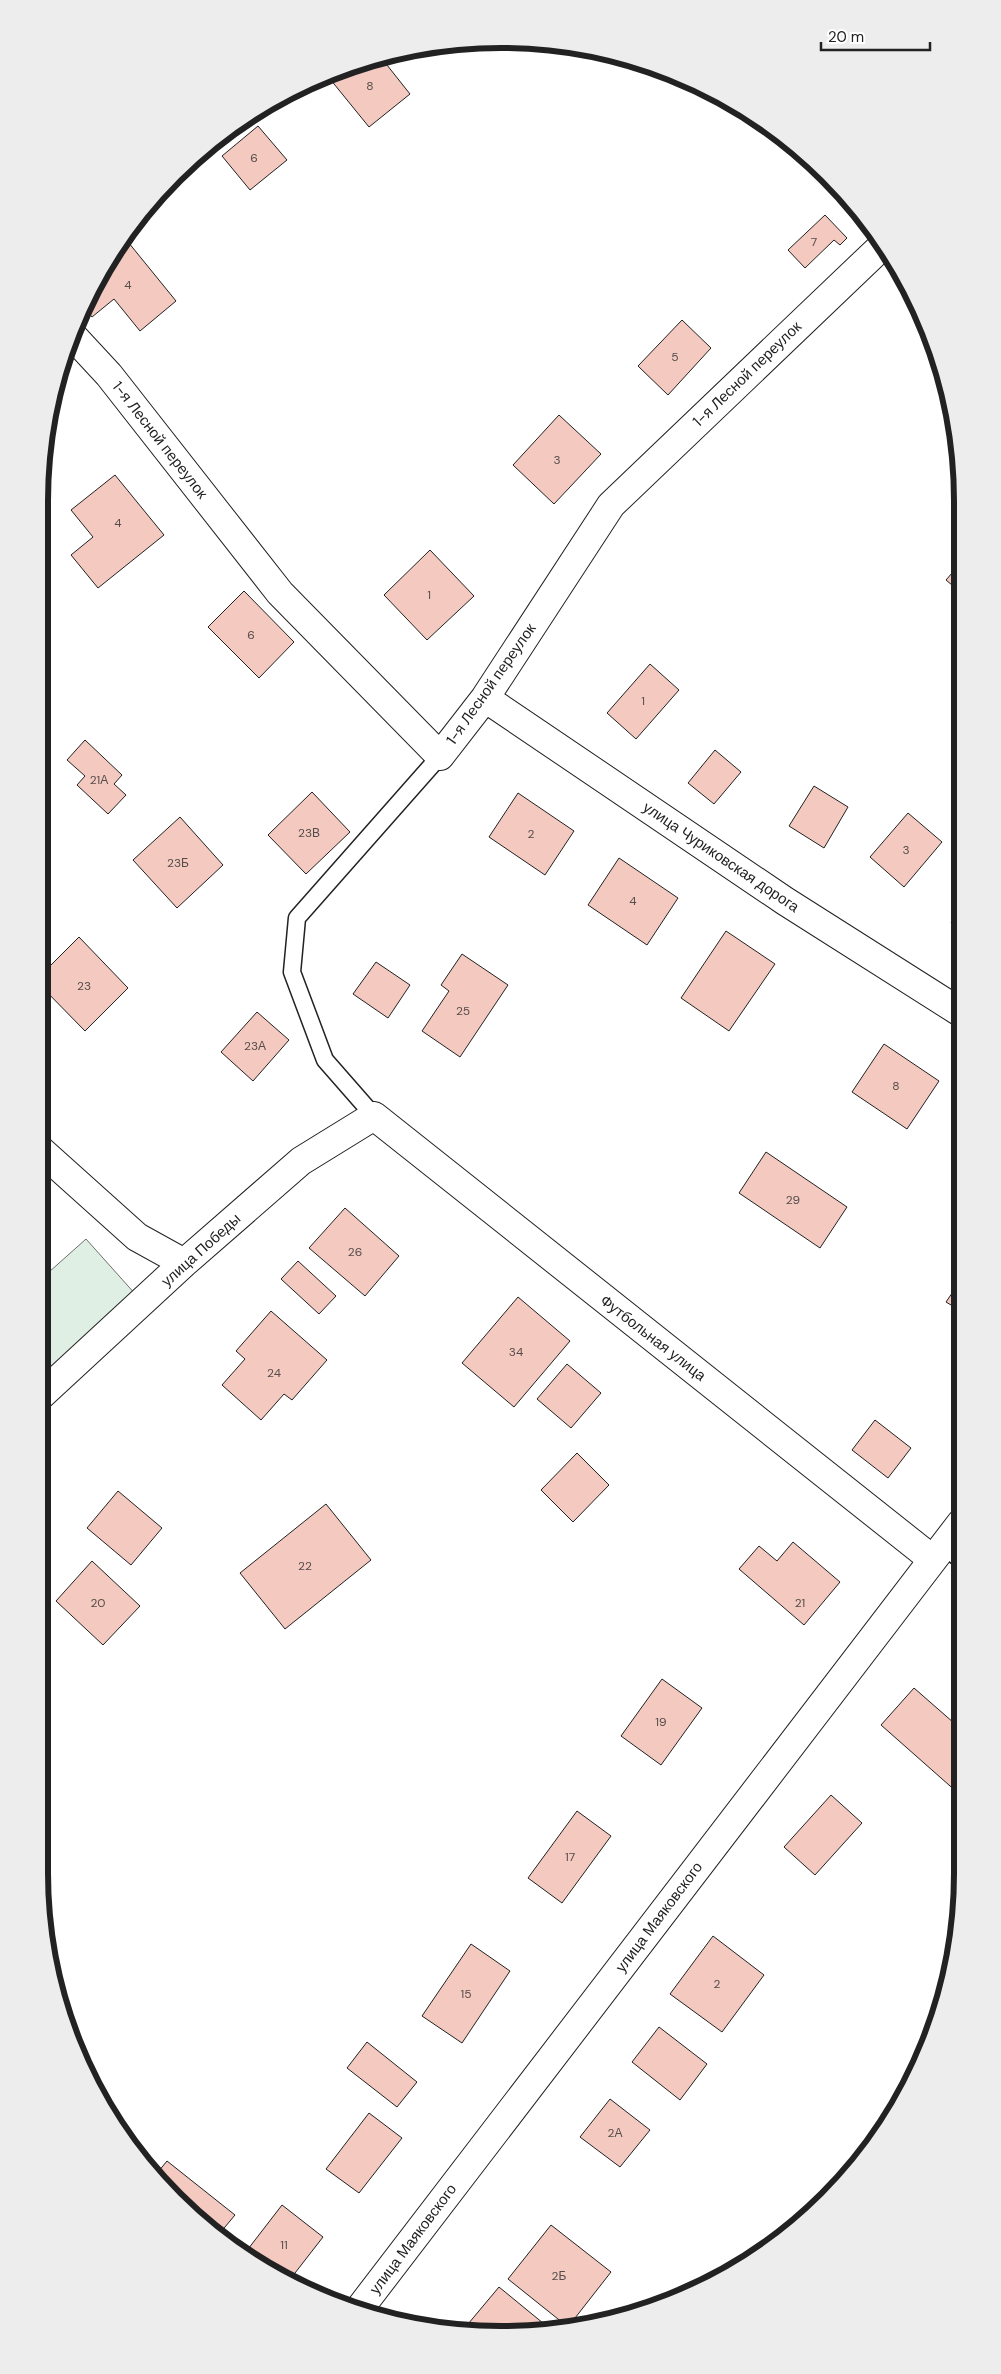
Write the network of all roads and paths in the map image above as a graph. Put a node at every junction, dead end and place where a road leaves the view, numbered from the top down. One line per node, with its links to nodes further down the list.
1 (878, 250): 3 (street, 1-я Лесной переулок)
2 (77, 341): 4 (street, 1-я Лесной переулок)
3 (484, 698): 4 (street, 1-я Лесной переулок); 5 (street, улица Чуриковская дорога)
4 (440, 756): 6 (lane)
5 (954, 1008)
6 (374, 1116): 8 (street, улица Победы); 11 (street, Футбольная улица)
7 (48, 1157): 8 (street)
8 (184, 1263): 9 (street, улица Победы)
9 (48, 1389)
10 (954, 1537): 11 (street, улица Маяковского)
11 (945, 1555): 12 (street, улица Маяковского)
12 (363, 2305)

